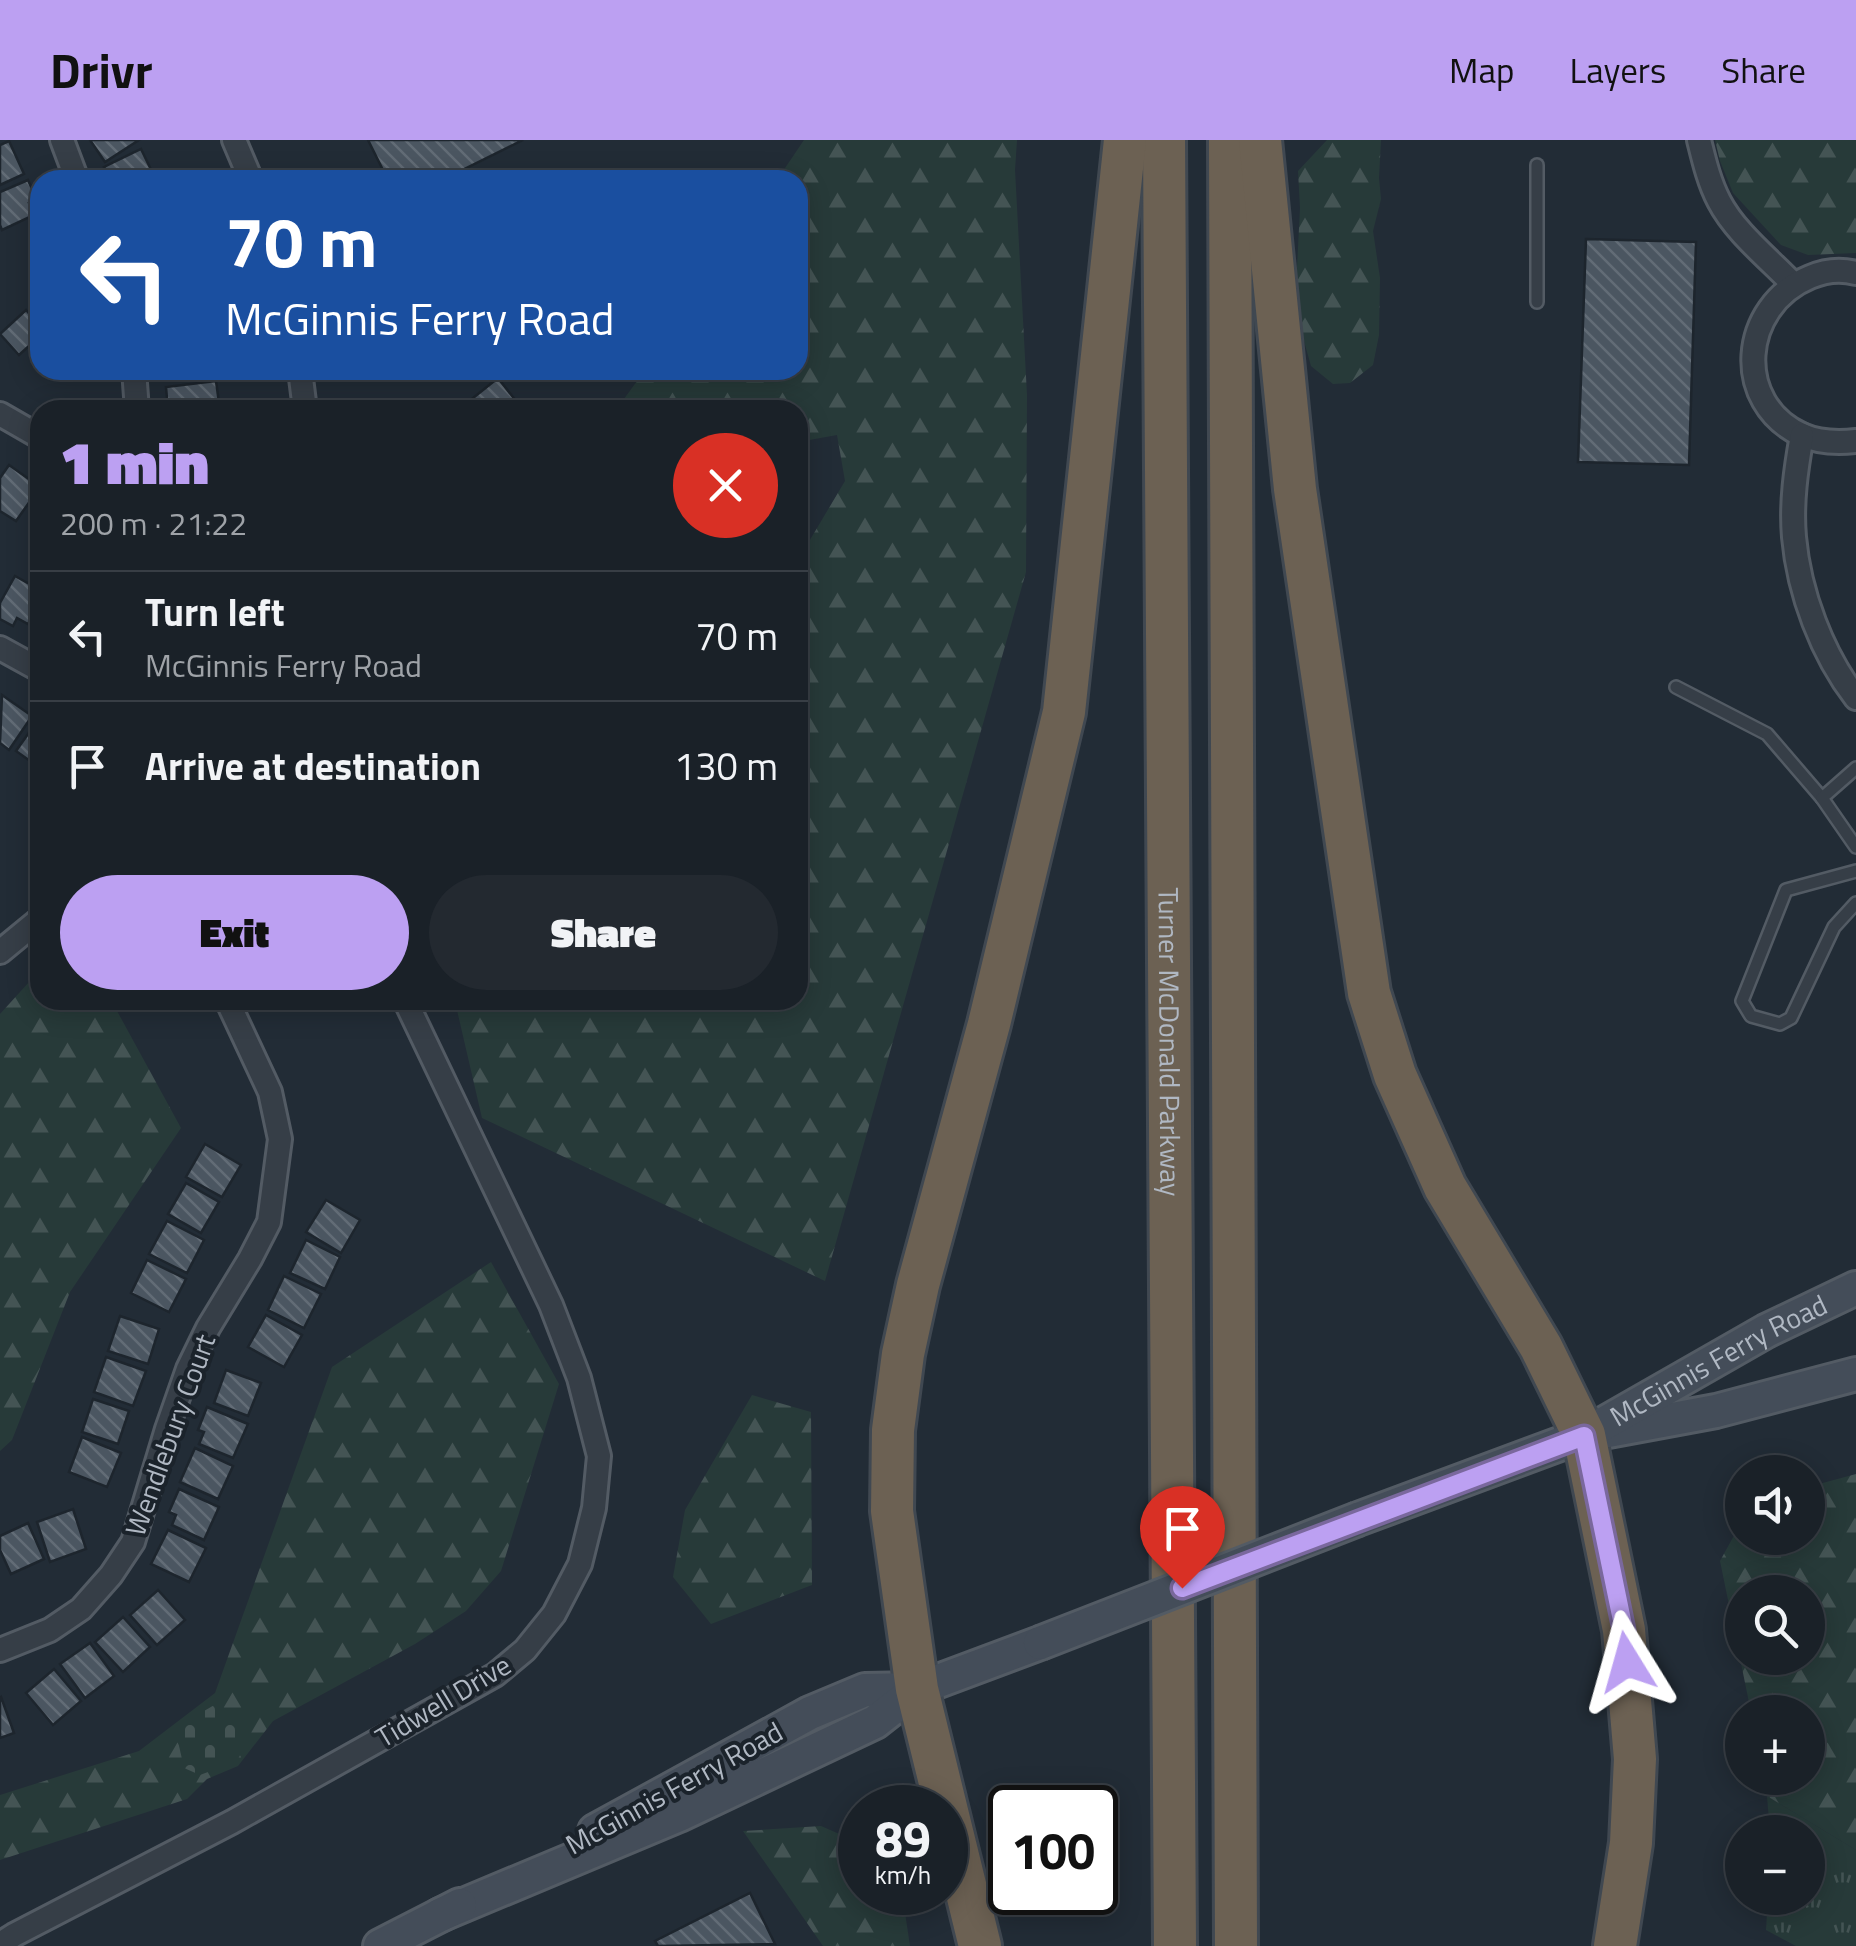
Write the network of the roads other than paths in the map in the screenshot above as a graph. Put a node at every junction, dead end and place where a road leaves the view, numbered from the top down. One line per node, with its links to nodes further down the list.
1 (62, 140): 9 (street)
2 (234, 140): 10 (street)
3 (1125, 140): 35 (highway)
4 (1164, 140): 39 (highway, Turner McDonald Parkway)
5 (1230, 140): 40 (highway)
6 (1260, 140): 33 (highway)
7 (1698, 140): 12 (street)
8 (1537, 165): 13 (lane)
9 (73, 170)
10 (247, 170)
11 (1856, 272): 12 (street)
12 (1793, 284): 16 (street)
13 (1537, 302)
14 (0, 414): 15 (street)
15 (30, 431)
16 (1802, 435): 17 (street); 21 (street)
17 (1856, 441)
18 (0, 648): 19 (street)
19 (30, 664)
20 (1676, 687): 23 (lane)
21 (1856, 698)
22 (1856, 768): 23 (lane)
23 (1822, 798): 24 (lane)
24 (1856, 847)
25 (1856, 870): 26 (lane)
26 (1856, 903)
27 (30, 927): 28 (street)
28 (0, 952)
29 (232, 1010): 34 (street, Wendlebury Court)
30 (410, 1010): 36 (street, Tidwell Drive)
31 (1856, 1288): 33 (main road, McGinnis Ferry Road)
32 (1856, 1374): 33 (main road, McGinnis Ferry Road)
33 (1584, 1436): 35 (main road, McGinnis Ferry Road, bridge); 41 (highway)
34 (0, 1650)
35 (917, 1689): 37 (main road, McGinnis Ferry Road); 38 (highway)
36 (0, 1944)
37 (380, 1946)
38 (980, 1946)
39 (1175, 1946)
40 (1236, 1946)
41 (1615, 1946)

